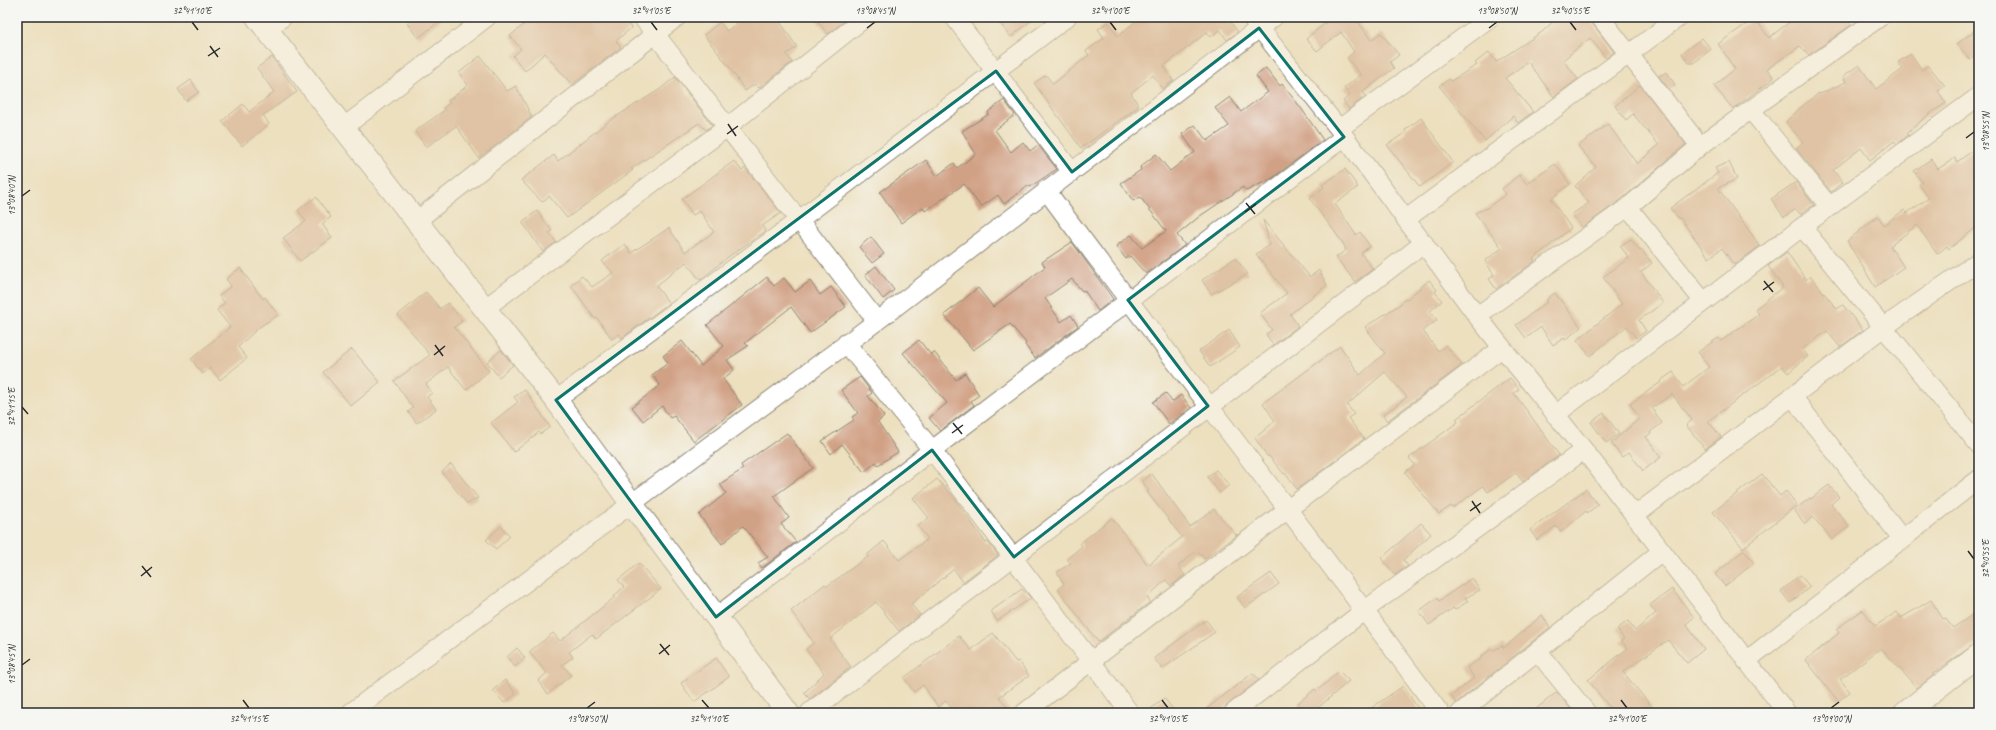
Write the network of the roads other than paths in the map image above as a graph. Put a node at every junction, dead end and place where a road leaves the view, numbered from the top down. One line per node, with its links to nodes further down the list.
1 (487, 17): 19 (street)
2 (642, 17): 14 (street)
3 (677, 17): 14 (street)
4 (866, 17): 20 (street)
5 (954, 17): 16 (street)
6 (1067, 17): 16 (street)
7 (1274, 17): 13 (street)
8 (1491, 17): 21 (street)
9 (1600, 17): 15 (street)
10 (1679, 17): 15 (street)
11 (1880, 17): 18 (street)
12 (269, 21): 19 (main road)
13 (1255, 23): 21 (street); 23 (street)
14 (655, 34): 20 (street); 29 (street)
15 (1629, 53): 22 (street); 27 (street)
16 (996, 71): 23 (street); 28 (street)
17 (1979, 96): 25 (street)
18 (1751, 110): 22 (street); 25 (street)
19 (344, 127): 29 (main road)
20 (726, 128): 28 (street); 35 (street)
21 (1342, 133): 27 (street); 33 (street)
22 (1700, 146): 26 (street)
23 (1072, 172): 24 (street)
24 (1046, 190): 33 (street); 37 (street)
25 (1829, 206): 30 (street)
26 (1628, 207): 34 (street); 36 (street)
27 (1406, 218): 31 (street)
28 (799, 220): 37 (street); 42 (street)
29 (416, 221): 35 (main road)
30 (1802, 227): 34 (street); 38 (street)
31 (1424, 242): 36 (street); 43 (street)
32 (1979, 262): 38 (street)
33 (1128, 300): 43 (street); 46 (street)
34 (1703, 301): 44 (street)
35 (484, 309): 42 (main road)
36 (1477, 316): 40 (street)
37 (877, 321): 39 (street)
38 (1884, 327): 41 (street); 45 (street)
39 (846, 344): 46 (street); 49 (street)
40 (1502, 348): 44 (street); 50 (street)
41 (1792, 396): 51 (street); 52 (street)
42 (556, 400): 49 (main road)
43 (1208, 406): 50 (street); 54 (street)
44 (1555, 414): 47 (street)
45 (1979, 445)
46 (932, 450): 54 (street); 56 (street)
47 (1584, 450): 51 (street); 55 (street)
48 (1979, 478): 52 (street)
49 (630, 503): 56 (main road); 61 (street)
50 (1288, 509): 55 (street); 60 (street)
51 (1634, 516): 53 (street)
52 (1903, 540): 59 (street)
53 (1662, 551): 57 (street); 59 (street)
54 (1014, 557): 60 (street); 63 (street)
55 (1365, 610): 66 (street); 67 (street)
56 (716, 616): 62 (main road)
57 (1538, 652): 68 (street); 69 (street)
58 (1979, 655): 71 (main road)
59 (1746, 661): 70 (street)
60 (1090, 662): 64 (street); 65 (street)
61 (350, 713)
62 (788, 713)
63 (809, 713)
64 (1024, 713)
65 (1130, 713)
66 (1233, 713)
67 (1440, 713)
68 (1460, 713)
69 (1587, 713)
70 (1787, 713)
71 (1905, 713)

